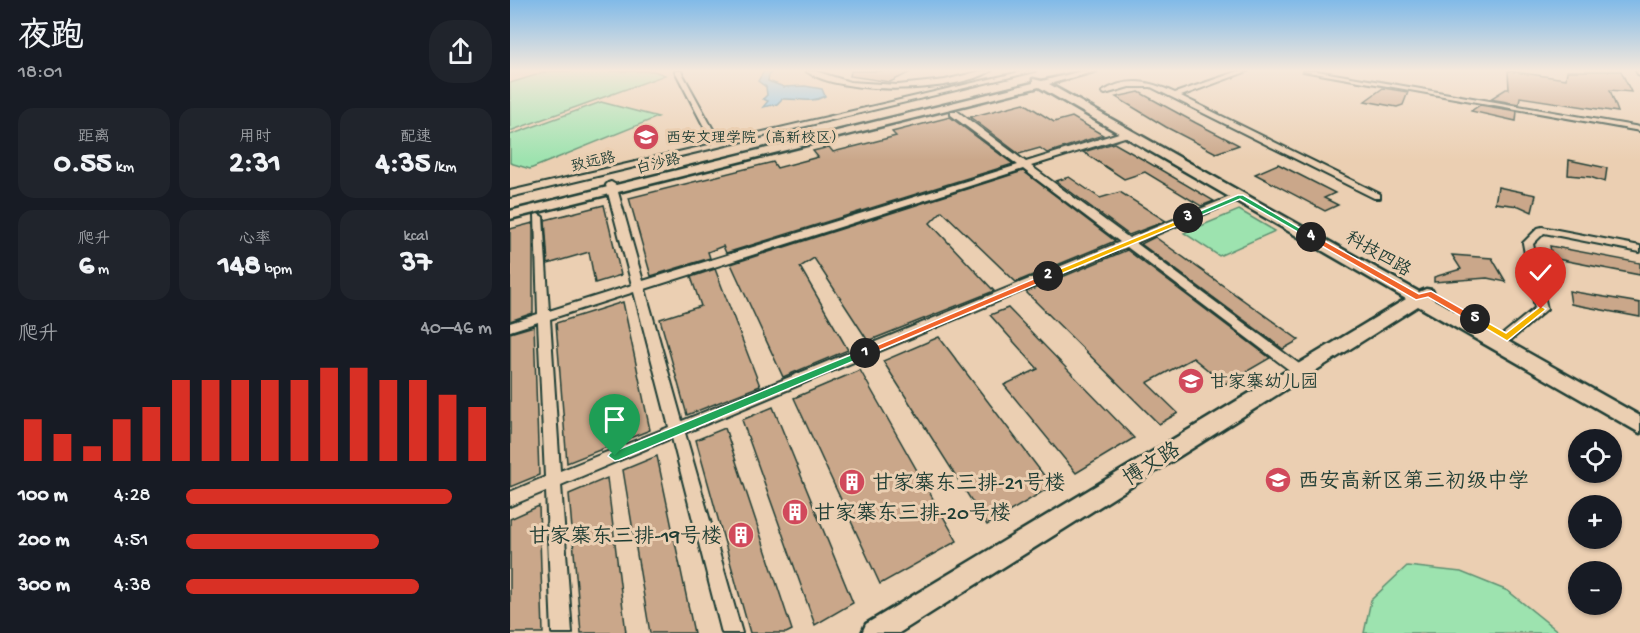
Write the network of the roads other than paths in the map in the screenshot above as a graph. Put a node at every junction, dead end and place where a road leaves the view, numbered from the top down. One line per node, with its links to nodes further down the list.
1 (694, 101): 12 (street)
2 (949, 101): 12 (street, 致远路)
3 (969, 101): 14 (street, 白沙路)
4 (972, 101): 14 (street, 白沙路)
5 (1077, 101): 8 (street, 科技四路)
6 (1188, 101): 17 (street)
7 (1476, 101): 10 (street)
8 (1090, 108): 11 (street, 科技四路); 24 (street, 科技四路)
9 (954, 113): 13 (street)
10 (1640, 129)
11 (1128, 133): 13 (street); 16 (street, 科技四路)
12 (718, 145): 15 (street, 致远路)
13 (1025, 165): 21 (street); 23 (street)
14 (612, 187): 18 (street, 白沙路); 19 (street, 白沙路); 23 (street)
15 (510, 194)
16 (1240, 196): 21 (street); 24 (street, 科技四路)
17 (1377, 196)
18 (510, 210)
19 (510, 215)
20 (538, 217): 25 (street)
21 (1127, 243): 28 (street); 31 (street)
22 (1640, 249): 27 (street)
23 (638, 286): 25 (street); 31 (street)
24 (1424, 296): 27 (street, 科技四路); 28 (street, 博文路); 30 (street, 科技四路)
25 (545, 316): 26 (street); 32 (street)
26 (510, 327)
27 (1507, 337): 29 (street, 科技四路)
28 (1301, 372): 36 (street, 博文路)
29 (1640, 413)
30 (1640, 426)
31 (676, 432): 32 (street); 35 (street)
32 (553, 481): 33 (street); 34 (street)
33 (510, 499)
34 (562, 633)
35 (732, 633)
36 (875, 633)

